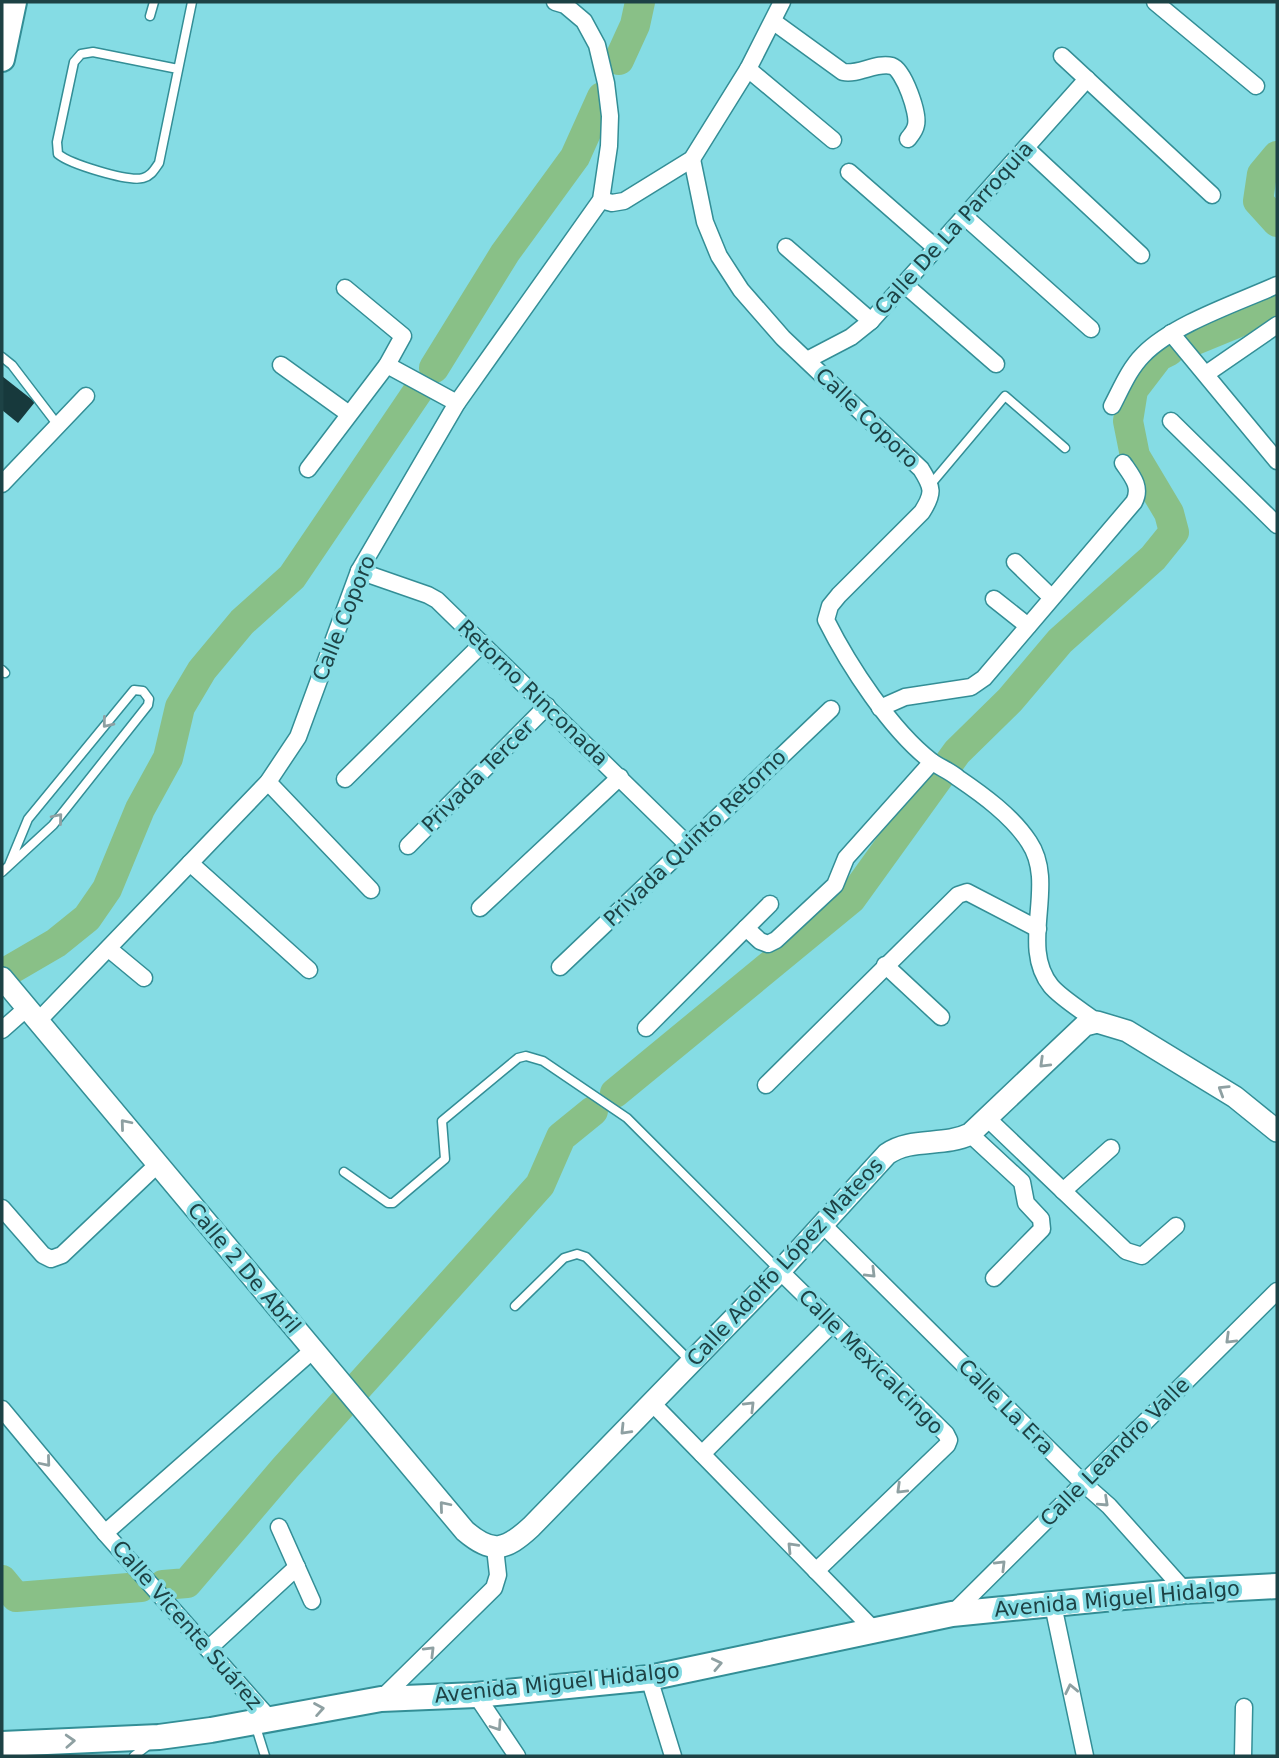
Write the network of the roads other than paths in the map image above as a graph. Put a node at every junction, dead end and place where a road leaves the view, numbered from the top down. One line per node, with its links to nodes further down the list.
1 (14, 2): 10 (main road)
2 (153, 2): 7 (lane)
3 (192, 2): 11 (lane)
4 (555, 2): 21 (street)
5 (782, 2): 8 (street)
6 (1155, 2): 14 (street)
7 (150, 16)
8 (774, 22): 12 (street); 15 (street)
9 (1062, 56): 13 (street)
10 (2, 59)
11 (178, 69): 11 (lane)
12 (748, 69): 16 (street); 18 (street)
13 (1087, 79): 17 (street, Calle De La Parroquia); 20 (street)
14 (1256, 86)
15 (908, 139)
16 (833, 140)
17 (1026, 148): 22 (street, Calle De La Parroquia); 25 (street)
18 (692, 159): 21 (street); 34 (street, Calle Coporo)
19 (849, 172): 24 (street)
20 (1212, 195)
21 (601, 200): 40 (street, Calle Coporo)
22 (964, 216): 24 (street, Calle De La Parroquia); 31 (street)
23 (786, 247): 29 (street)
24 (936, 248): 26 (street, Calle De La Parroquia)
25 (1141, 255)
26 (904, 284): 29 (street, Calle De La Parroquia); 35 (street)
27 (1277, 285): 32 (street)
28 (345, 288): 37 (street)
29 (871, 321): 34 (street, Calle De La Parroquia)
30 (1277, 326): 38 (street)
31 (1091, 329)
32 (1171, 333): 38 (street); 41 (street)
33 (2, 357): 44 (lane)
34 (807, 360): 52 (street, Calle Coporo)
35 (996, 364)
36 (281, 365): 42 (street)
37 (387, 365): 40 (street); 42 (street)
38 (1206, 374): 47 (street)
39 (86, 396): 44 (street)
40 (457, 403): 55 (street, Calle Coporo)
41 (1112, 406)
42 (349, 414): 50 (street)
43 (1171, 421): 53 (street)
44 (57, 424): 51 (street)
45 (1277, 437): 47 (street)
46 (1066, 448): 52 (lane)
47 (1265, 449): 48 (street)
48 (1277, 461)
49 (1123, 463): 56 (street)
50 (308, 469)
51 (5, 475)
52 (930, 484): 61 (street, Calle Coporo)
53 (1277, 525)
54 (1016, 562): 56 (street)
55 (359, 570): 59 (street, Retorno Rinconada); 66 (street, Calle Coporo)
56 (1051, 597): 58 (street)
57 (994, 599): 58 (street)
58 (1028, 626): 61 (street)
59 (483, 643): 60 (street, Retorno Rinconada); 65 (street)
60 (547, 706): 64 (street, Retorno Rinconada); 68 (street, Privada Tercer)
61 (880, 708): 63 (street, Calle Coporo)
62 (831, 709): 67 (street, Privada Quinto Retorno)
63 (932, 762): 74 (street); 75 (street, Calle Coporo)
64 (620, 777): 67 (street, Retorno Rinconada); 73 (street)
65 (345, 779)
66 (268, 782): 69 (street, Calle Coporo); 71 (street)
67 (688, 845): 78 (street, Privada Quinto Retorno)
68 (408, 846)
69 (190, 863): 76 (street, Calle Coporo); 79 (street)
70 (5, 869): 70 (lane, one-way to 70)
71 (371, 890)
72 (770, 904): 74 (street)
73 (480, 908)
74 (746, 928): 85 (street)
75 (1038, 929): 77 (street); 84 (street, Calle Coporo)
76 (109, 949): 81 (street); 82 (street, Calle Coporo)
77 (885, 965): 83 (street); 87 (street)
78 (560, 967)
79 (309, 970)
80 (2, 978): 82 (main road, Calle 2 De Abril)
81 (144, 978)
82 (33, 1014): 86 (street, Calle Coporo); 92 (main road, Calle 2 De Abril, one-way to 82)
83 (941, 1017)
84 (1097, 1022): 88 (main road, Calle Adolfo López Mateos, one-way to 88); 89 (main road, one-way to 84)
85 (646, 1028)
86 (2, 1030)
87 (766, 1085)
88 (987, 1118): 90 (main road, Calle Adolfo López Mateos); 94 (street)
89 (1277, 1131)
90 (970, 1133): 96 (main road, Calle Adolfo López Mateos); 99 (street)
91 (1111, 1148): 94 (street)
92 (158, 1164): 95 (street); 103 (main road, Calle 2 De Abril)
93 (344, 1172): 98 (lane)
94 (1063, 1191): 97 (street)
95 (2, 1208)
96 (823, 1225): 98 (main road, Calle Adolfo López Mateos); 108 (street, Calle La Era, one-way to 108)
97 (1176, 1226)
98 (780, 1271): 102 (street, Calle Mexicalcingo); 104 (main road, Calle Adolfo López Mateos)
99 (995, 1278)
100 (1277, 1291): 108 (street, Calle Leandro Valle, one-way to 108)
101 (516, 1306): 104 (lane)
102 (832, 1324): 107 (street, one-way to 102); 113 (street, Calle Mexicalcingo, one-way to 113)
103 (312, 1351): 110 (street); 111 (main road, Calle 2 De Abril, one-way to 103)
104 (691, 1362): 105 (main road, Calle Adolfo López Mateos)
105 (652, 1403): 107 (street); 111 (main road, Calle Adolfo López Mateos, one-way to 111)
106 (2, 1409): 110 (street, Calle Vicente Suárez, one-way to 110)
107 (702, 1454): 113 (street, one-way to 107)
108 (1083, 1483): 115 (street, Calle La Era, one-way to 115); 118 (street, Calle Leandro Valle, one-way to 108)
109 (279, 1527): 112 (street)
110 (105, 1533): 120 (street, Calle Vicente Suárez)
111 (495, 1548): 123 (street, one-way to 111)
112 (297, 1567): 116 (street); 120 (street)
113 (816, 1571): 119 (street)
114 (1277, 1586): 115 (main road, Avenida Miguel Hidalgo)
115 (1185, 1591): 117 (main road, Avenida Miguel Hidalgo)
116 (312, 1601)
117 (1054, 1605): 118 (main road, Avenida Miguel Hidalgo); 133 (street, one-way to 117)
118 (953, 1614): 119 (main road, Avenida Miguel Hidalgo)
119 (874, 1630): 121 (main road, Avenida Miguel Hidalgo, one-way to 119)
120 (208, 1649): 125 (street, Calle Vicente Suárez)
121 (649, 1678): 122 (main road, Avenida Miguel Hidalgo); 132 (street)
122 (476, 1695): 123 (main road, Avenida Miguel Hidalgo); 131 (street, one-way to 131)
123 (381, 1699): 125 (main road, Avenida Miguel Hidalgo, one-way to 123)
124 (1244, 1707): 134 (street)
125 (261, 1720): 126 (main road, Avenida Miguel Hidalgo); 130 (lane)
126 (159, 1737): 127 (main road, Avenida Miguel Hidalgo, one-way to 126); 129 (lane)
127 (2, 1747): 128 (lane)
128 (13, 1756)
129 (134, 1756)
130 (265, 1756)
131 (517, 1756)
132 (673, 1756)
133 (1085, 1756)
134 (1243, 1756)

